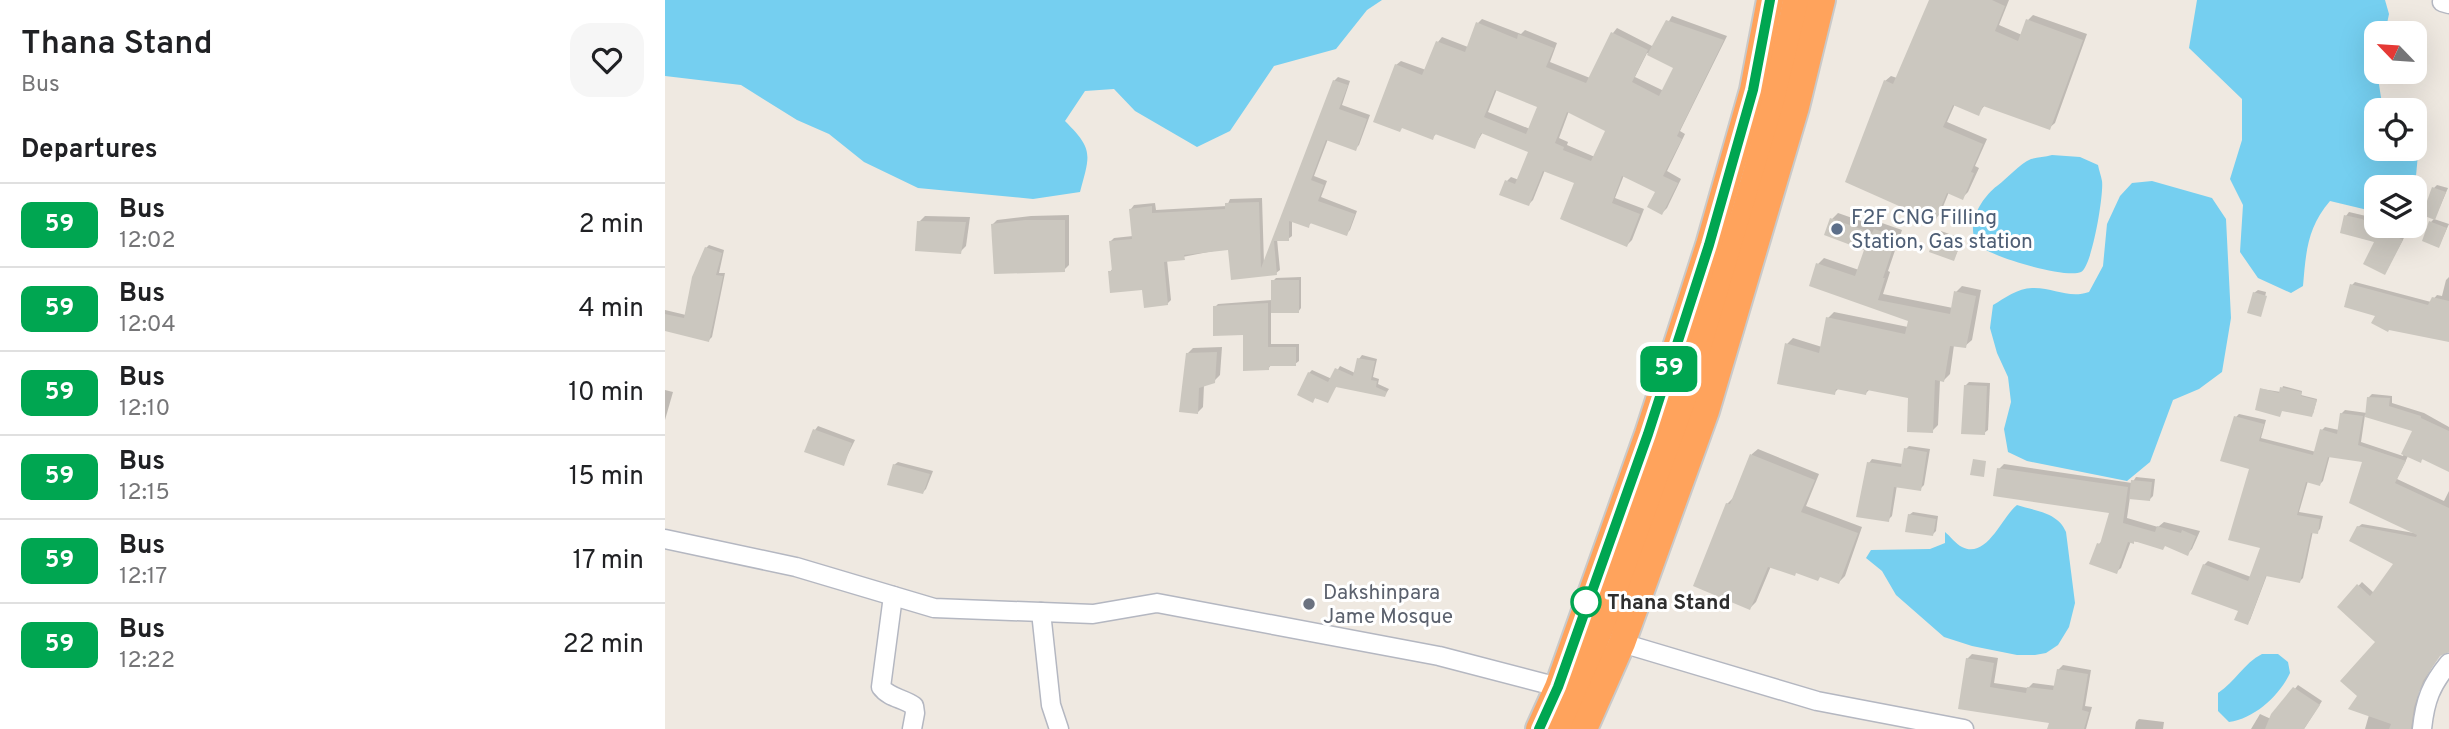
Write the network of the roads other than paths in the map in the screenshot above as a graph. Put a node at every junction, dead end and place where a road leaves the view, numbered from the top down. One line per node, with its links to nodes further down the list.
1 (1770, 0): 9 (highway)
2 (1796, 0): 13 (highway)
3 (1822, 0): 7 (highway)
4 (665, 539): 5 (street)
5 (893, 596): 6 (street); 10 (street)
6 (1041, 612): 9 (street); 11 (street)
7 (1622, 643): 14 (highway); 15 (street)
8 (2449, 663): 16 (street)
9 (1558, 687): 12 (highway)
10 (912, 729)
11 (1059, 729)
12 (1539, 729)
13 (1559, 729)
14 (1584, 729)
15 (1963, 729)
16 (2422, 729)

